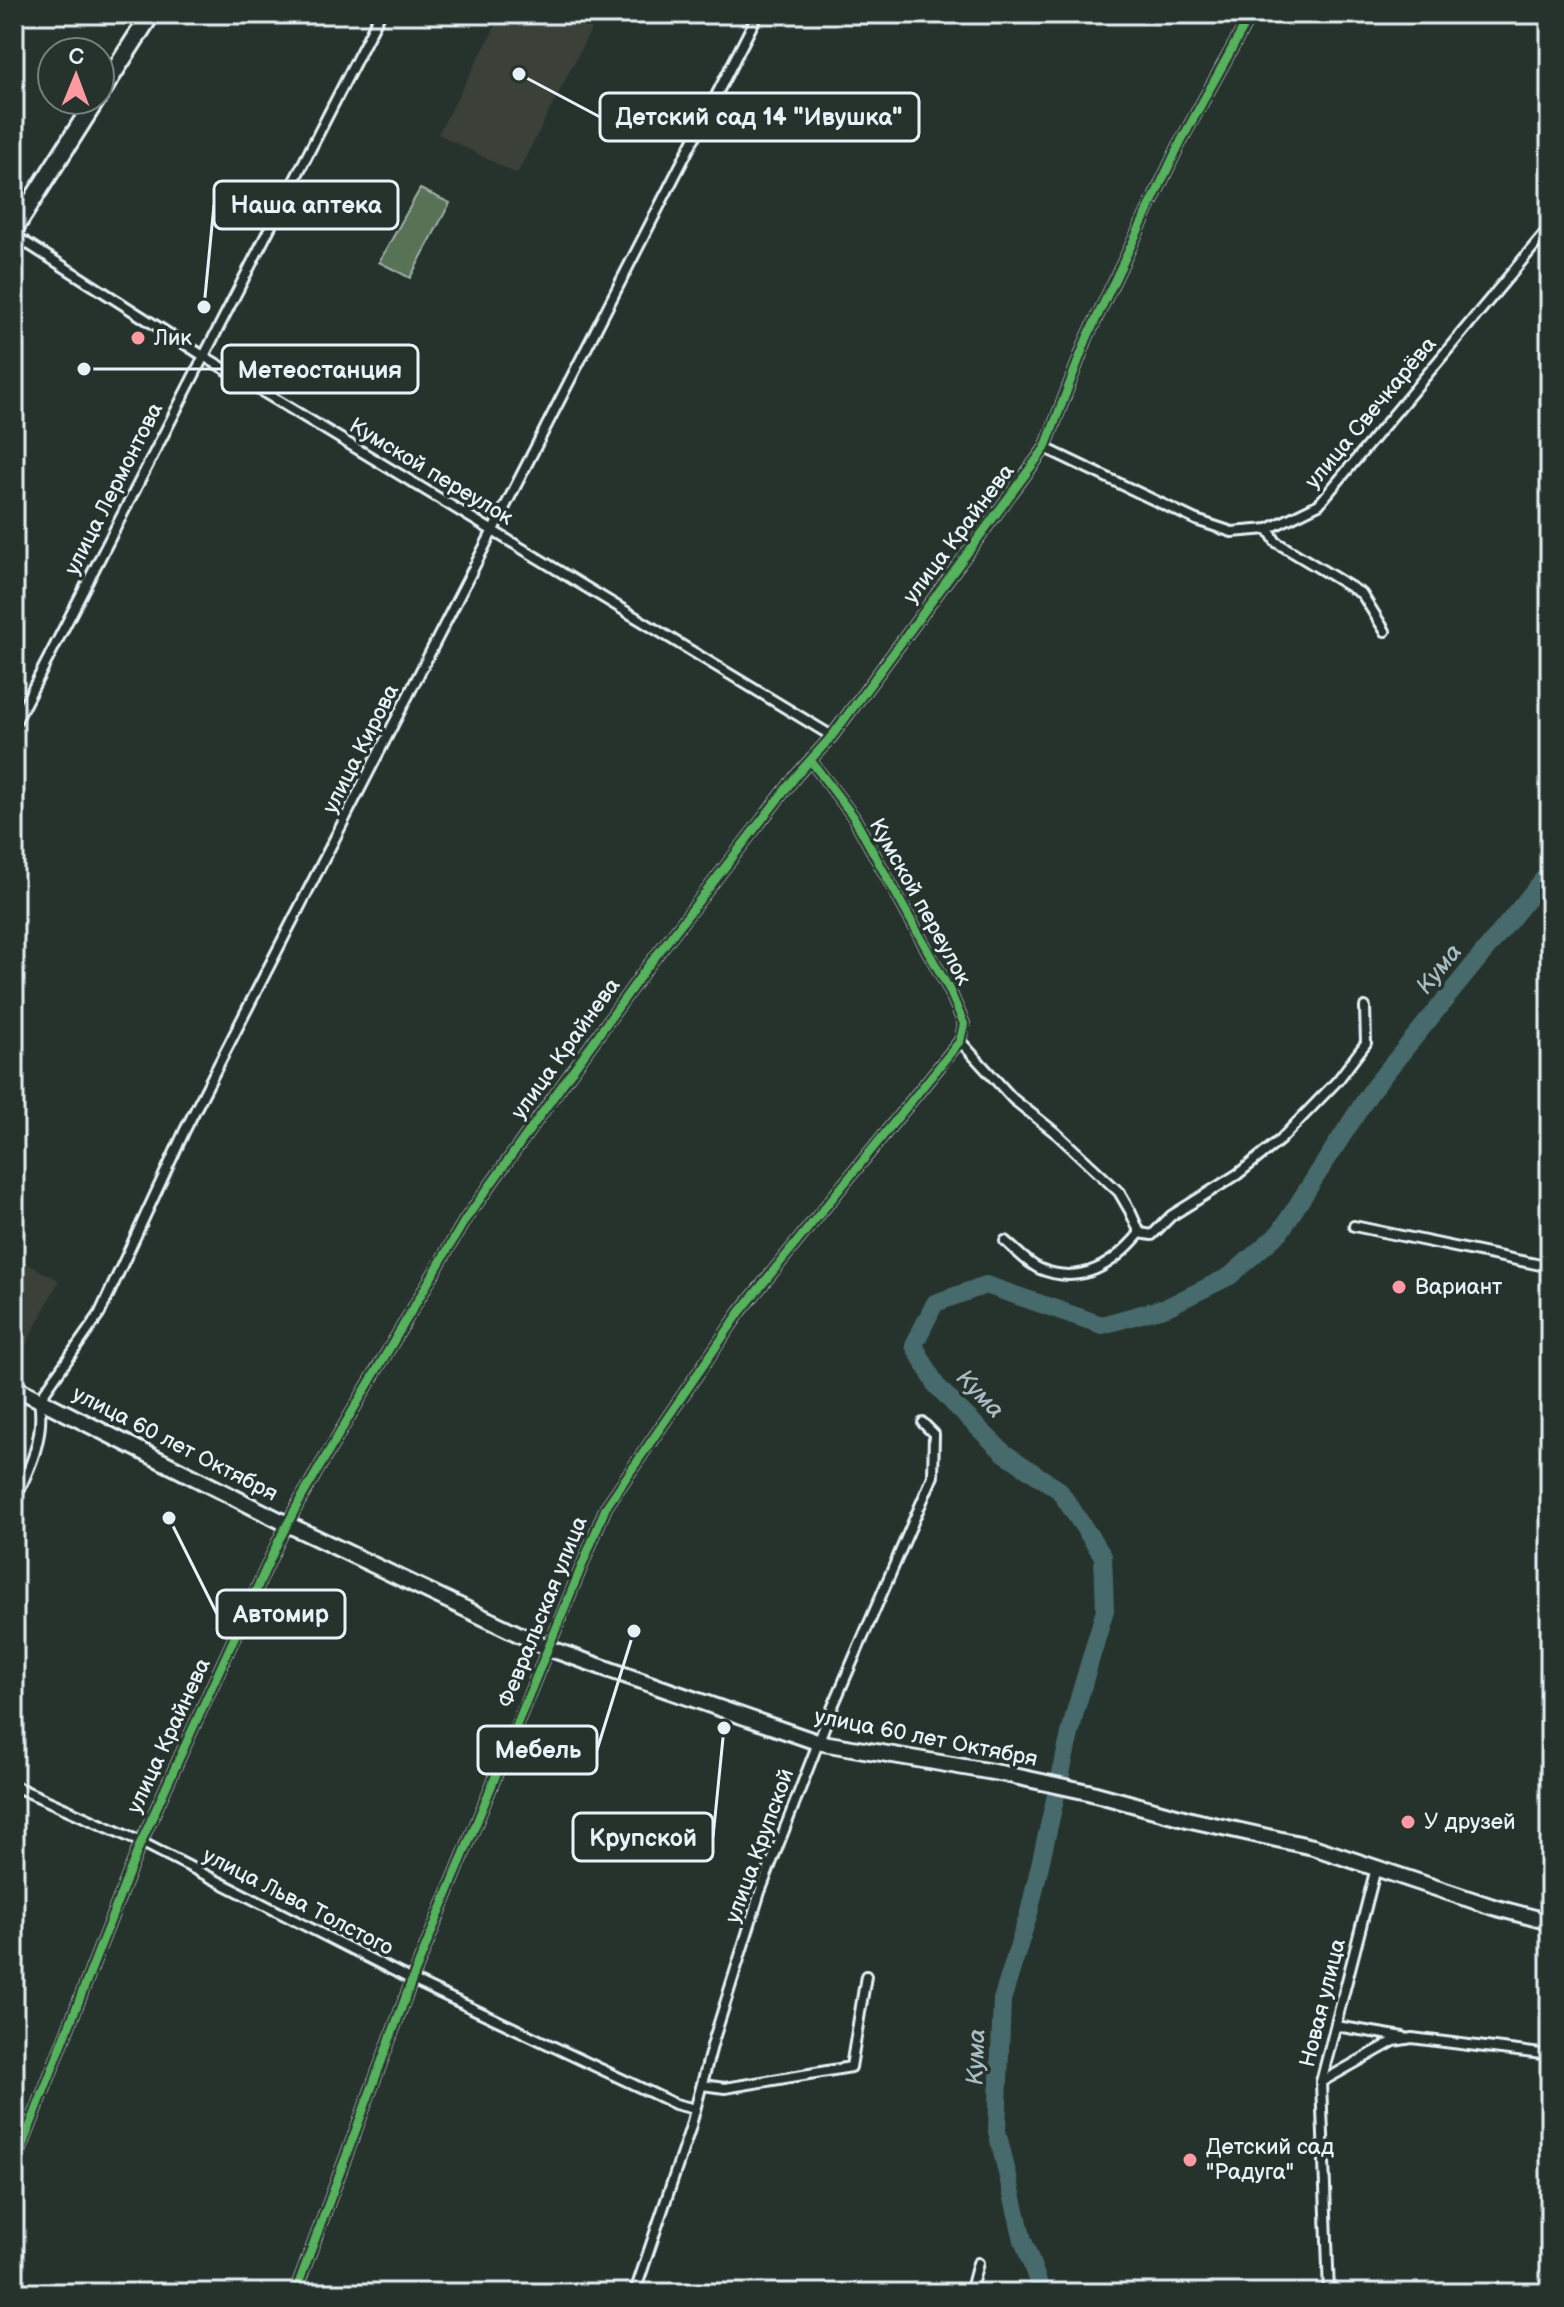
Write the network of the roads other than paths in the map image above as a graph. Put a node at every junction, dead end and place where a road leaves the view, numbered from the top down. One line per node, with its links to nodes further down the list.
1 (151, 14): 5 (highway)
2 (380, 14): 9 (street, улица Лермонтова)
3 (758, 14): 12 (street, улица Кирова)
4 (1251, 14): 10 (street, улица Крайнева)
5 (116, 69)
6 (86, 116): 8 (highway)
7 (1550, 227): 11 (street, улица Свечкарёва)
8 (14, 232): 9 (street, Кумской переулок)
9 (202, 355): 12 (street, Кумской переулок); 14 (street, улица Лермонтова)
10 (1045, 448): 11 (street, улица Свечкарёва); 15 (street, улица Крайнева)
11 (1268, 529): 13 (street)
12 (494, 531): 15 (street, Кумской переулок); 25 (street, улица Кирова)
13 (1385, 631)
14 (14, 725)
15 (832, 736): 16 (street, улица Крайнева)
16 (811, 761): 18 (street, Кумской переулок); 28 (street, улица Крайнева)
17 (1365, 1007): 21 (street)
18 (964, 1024): 19 (street, Февральская улица)
19 (960, 1041): 21 (street); 29 (street, Февральская улица)
20 (1354, 1226): 23 (street)
21 (1140, 1233): 22 (street)
22 (1005, 1241)
23 (1550, 1267)
24 (14, 1387): 25 (main road, улица 60 лет Октября)
25 (39, 1400): 27 (street); 28 (main road, улица 60 лет Октября)
26 (923, 1423): 30 (street, улица Крупской)
27 (14, 1501)
28 (287, 1524): 29 (main road, улица 60 лет Октября); 32 (street, улица Крайнева)
29 (548, 1648): 30 (main road, улица 60 лет Октября); 36 (street, Февральская улица)
30 (817, 1742): 33 (main road, улица 60 лет Октября); 41 (street, улица Крупской)
31 (14, 1786): 32 (street, улица Льва Толстого)
32 (141, 1842): 36 (street, улица Льва Толстого); 43 (street, улица Крайнева)
33 (1376, 1868): 34 (main road, улица 60 лет Октября); 37 (street, Новая улица)
34 (1550, 1922)
35 (866, 1976): 41 (street)
36 (412, 1980): 42 (street, улица Льва Толстого); 45 (street, Февральская улица)
37 (1336, 2026): 38 (street); 40 (street, Новая улица)
38 (1412, 2038): 39 (street); 40 (street)
39 (1550, 2055)
40 (1321, 2082): 48 (street, Новая улица)
41 (702, 2085): 42 (street, улица Крупской)
42 (695, 2109): 46 (street, улица Крупской)
43 (14, 2167)
44 (978, 2263): 47 (street)
45 (295, 2293)
46 (633, 2293)
47 (970, 2293)
48 (1329, 2293)

